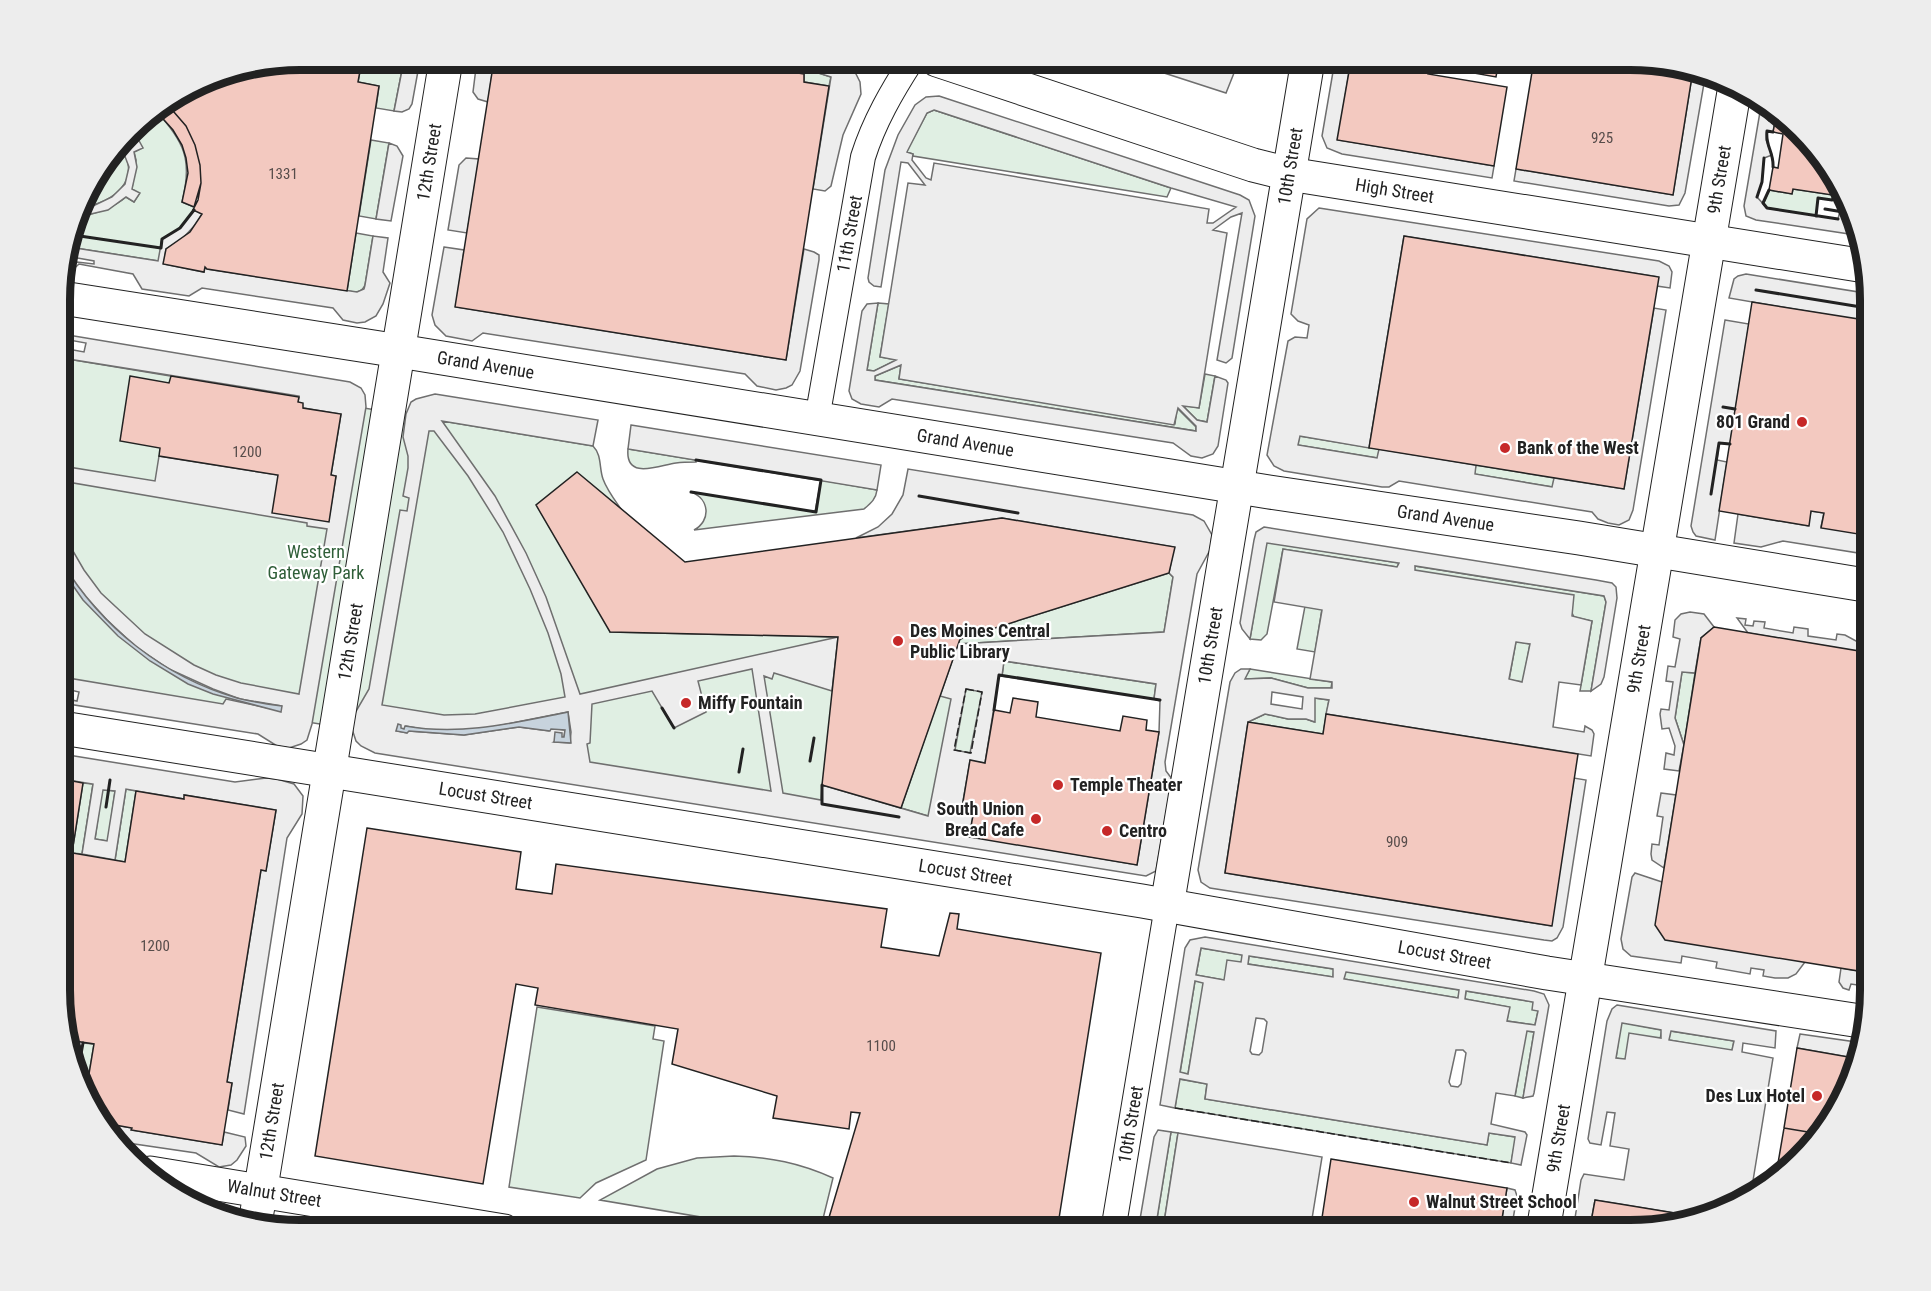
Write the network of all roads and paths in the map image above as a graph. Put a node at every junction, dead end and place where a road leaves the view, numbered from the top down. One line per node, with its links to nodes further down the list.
1 (444, 70): 10 (main road, 12th Street)
2 (906, 70): 11 (street, 11th Street)
3 (967, 70): 6 (main road, High Street)
4 (1306, 70): 6 (main road, 10th Street)
5 (1733, 95): 7 (main road, 9th Street)
6 (1289, 174): 7 (main road, High Street); 12 (main road, 10th Street)
7 (1708, 240): 8 (main road, High Street); 13 (main road, 9th Street)
8 (1858, 265)
9 (70, 299): 10 (main road, Grand Avenue)
10 (399, 351): 11 (main road, Grand Avenue); 16 (main road, 12th Street)
11 (817, 419): 12 (main road, Grand Avenue)
12 (1237, 487): 13 (main road, Grand Avenue); 17 (main road, 10th Street)
13 (1657, 550): 14 (main road, Grand Avenue); 18 (main road, 9th Street)
14 (1860, 584)
15 (70, 729): 16 (main road, Locust Street)
16 (328, 770): 17 (main road, Locust Street); 21 (main road, 12th Street)
17 (1167, 906): 18 (main road, Locust Street); 24 (street, 10th Street)
18 (1586, 979): 19 (main road, Locust Street); 25 (main road, 9th Street)
19 (1859, 1021)
20 (163, 1175): 21 (main road, Walnut Street)
21 (261, 1191): 22 (main road, 12th Street); 23 (main road, Walnut Street)
22 (256, 1216)
23 (437, 1220)
24 (1115, 1220)
25 (1545, 1220)

